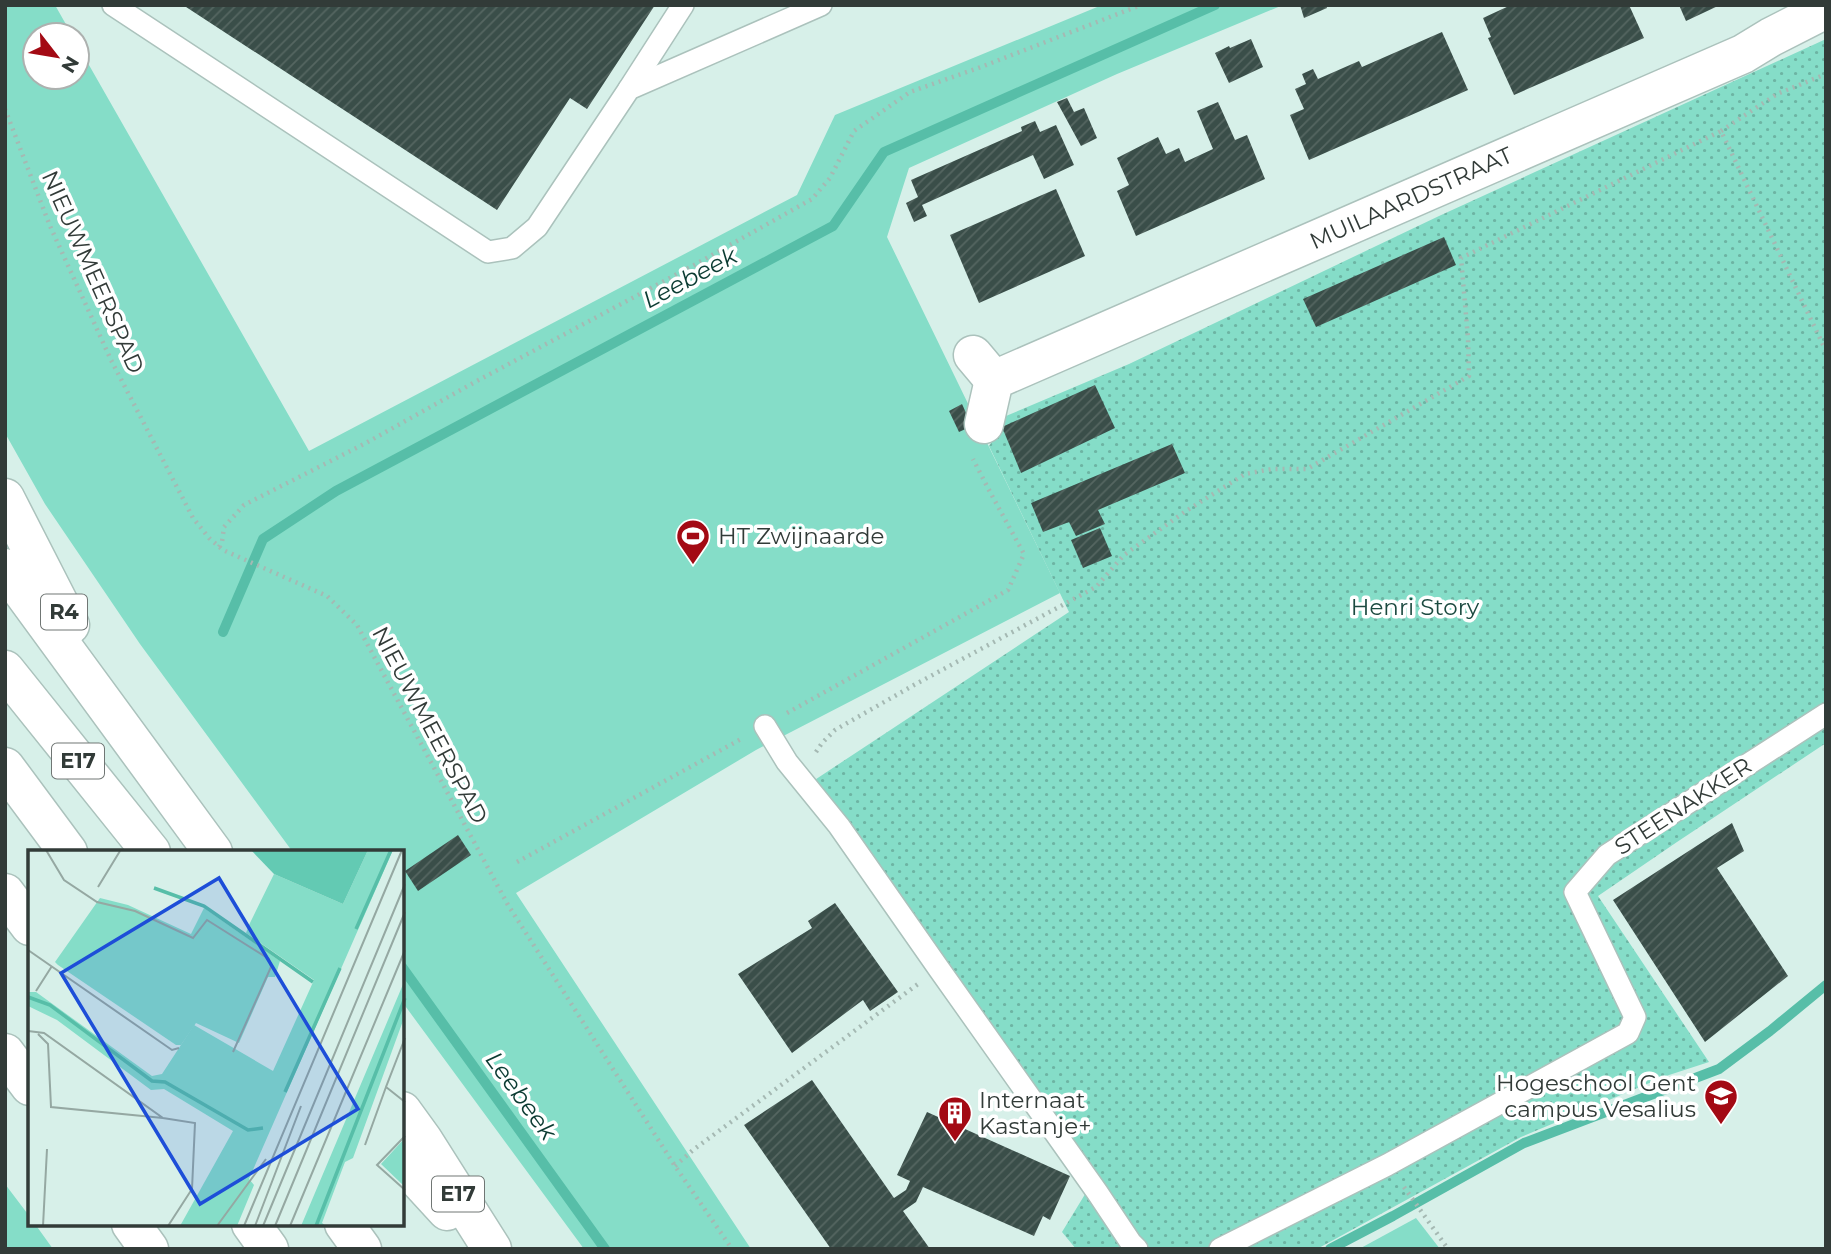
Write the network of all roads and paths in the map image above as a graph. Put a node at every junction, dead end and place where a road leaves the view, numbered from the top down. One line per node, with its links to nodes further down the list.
1 (113, 5): 7 (lane)
2 (683, 5): 7 (lane)
3 (821, 5): 7 (lane)
4 (1140, 5): 13 (path)
5 (1826, 9): 11 (main road, MUILAARDSTRAAT)
6 (1826, 74): 9 (path)
7 (629, 89)
8 (5, 109): 13 (path, NIEUWMEERSPAD)
9 (1721, 131): 10 (path); 20 (path)
10 (1826, 351)
11 (984, 424): 18 (path)
12 (5, 498): 17 (main road, R4)
13 (219, 547): 30 (path, NIEUWMEERSPAD)
14 (5, 568): 17 (main road, E17)
15 (5, 670): 22 (main road, E17)
16 (1826, 714): 42 (lane, STEENAKKER)
17 (122, 726): 23 (main road, E17)
18 (765, 726): 20 (lane); 24 (path)
19 (5, 767): 21 (main road, E17)
20 (802, 780): 27 (lane)
21 (67, 850)
22 (149, 850)
23 (212, 850)
24 (517, 862)
25 (5, 893): 26 (main road)
26 (28, 923)
27 (939, 969): 30 (path); 41 (lane)
28 (404, 1114): 39 (main road, E17)
29 (404, 1164): 38 (main road, E17)
30 (675, 1166): 40 (path, NIEUWMEERSPAD)
31 (1407, 1190): 43 (path)
32 (132, 1226): 35 (main road)
33 (252, 1226): 36 (main road)
34 (345, 1226): 37 (main road)
35 (149, 1249)
36 (269, 1249)
37 (362, 1249)
38 (481, 1249)
39 (492, 1249)
40 (732, 1249)
41 (1137, 1249)
42 (1220, 1249)
43 (1448, 1249)

